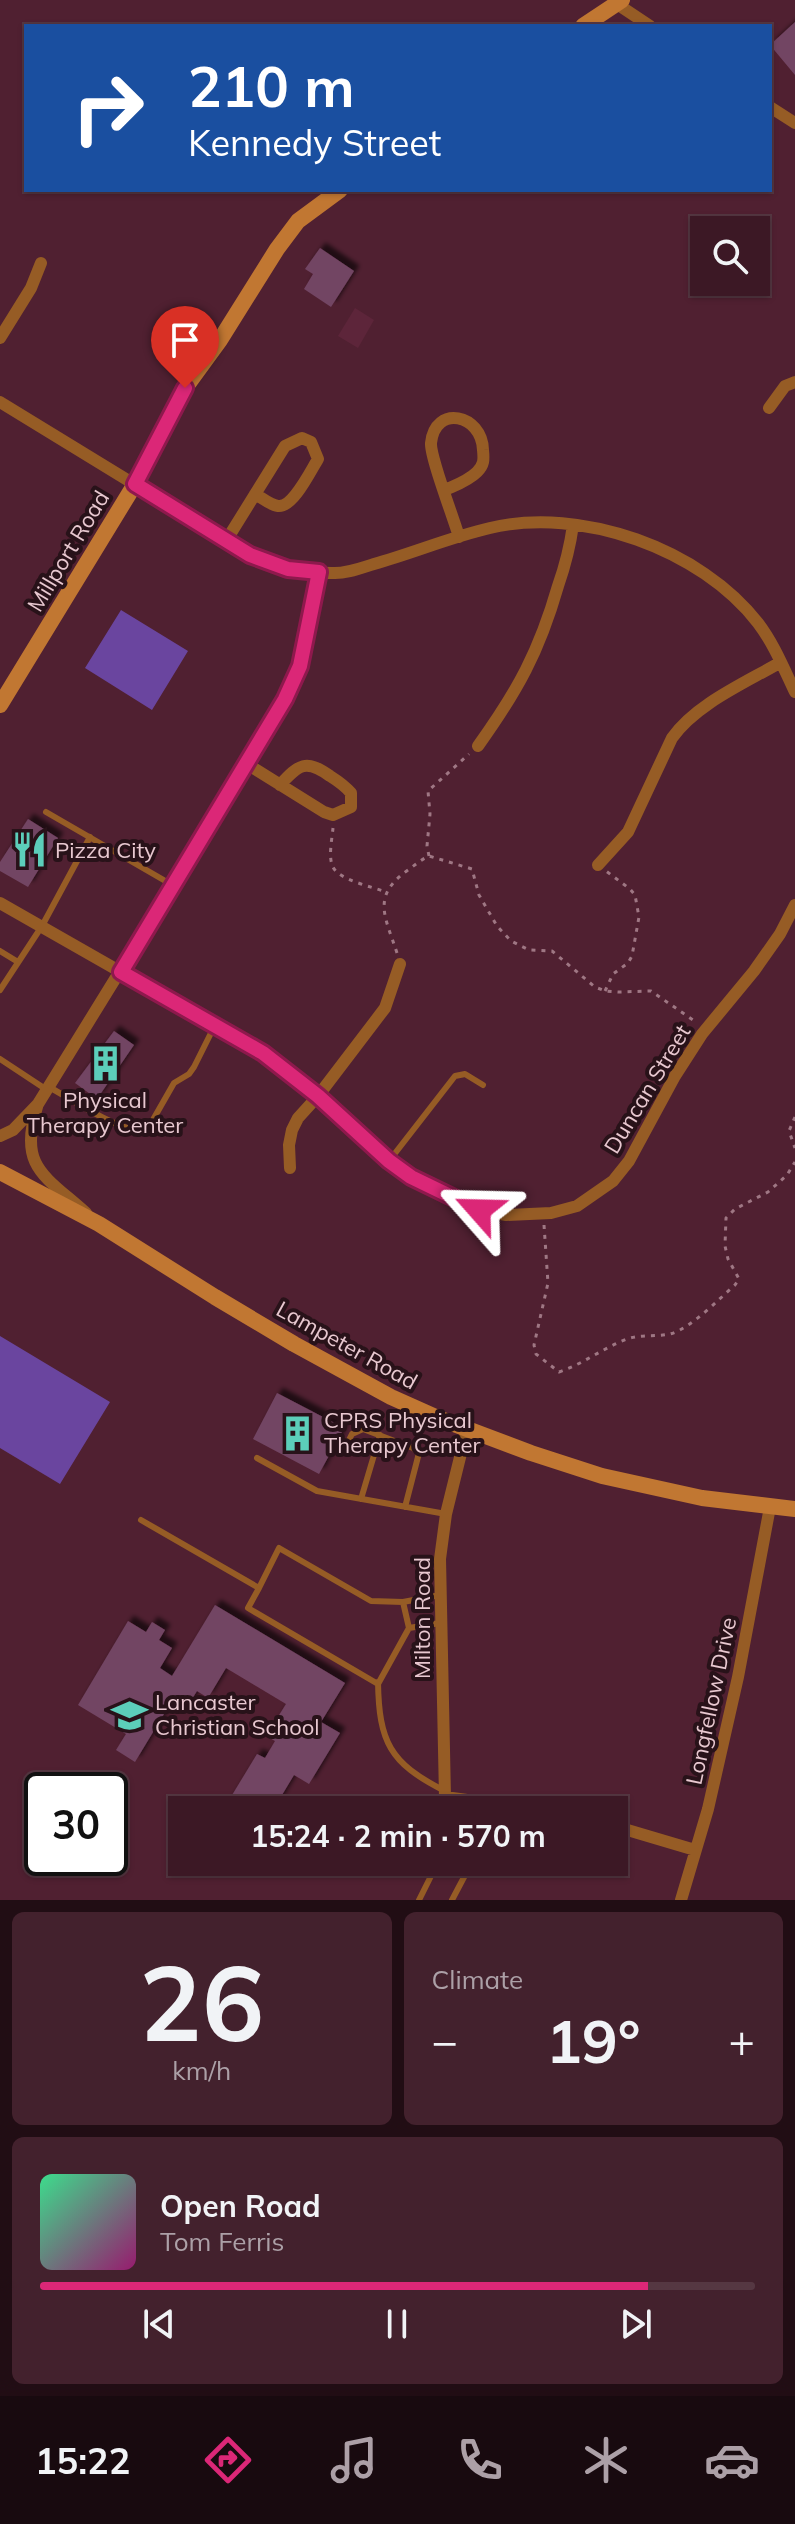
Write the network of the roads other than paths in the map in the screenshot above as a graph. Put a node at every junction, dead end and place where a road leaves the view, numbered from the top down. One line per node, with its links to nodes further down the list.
1 (619, 2): 2 (main road); 3 (street)
2 (586, 24)
3 (647, 24)
4 (772, 108): 5 (street)
5 (795, 123)
6 (337, 192): 12 (main road, Millport Road)
7 (41, 263): 8 (street)
8 (0, 338)
9 (795, 382): 11 (street)
10 (0, 402): 12 (street)
11 (769, 408)
12 (135, 484): 17 (street); 21 (main road, Millport Road)
13 (445, 490): 13 (street); 16 (street)
14 (255, 494): 14 (street); 17 (street)
15 (573, 525): 16 (street); 19 (street); 22 (street)
16 (459, 537): 18 (street)
17 (226, 541): 18 (street)
18 (319, 572): 23 (street)
19 (781, 662): 20 (street); 27 (street)
20 (795, 692)
21 (0, 705)
22 (478, 746)
23 (247, 764): 24 (street); 28 (street)
24 (280, 785): 24 (street)
25 (46, 812): 26 (lane)
26 (90, 837): 28 (lane); 31 (lane)
27 (598, 865)
28 (174, 886): 35 (street)
29 (0, 903): 31 (street, Duncan Street)
30 (795, 905): 44 (street, Duncan Street)
31 (42, 926): 33 (lane); 35 (street, Duncan Street)
32 (0, 951): 33 (lane)
33 (18, 962): 36 (lane)
34 (400, 964): 41 (street)
35 (121, 972): 37 (street, Duncan Street); 40 (street)
36 (0, 990)
37 (215, 1025): 40 (lane); 41 (street, Duncan Street)
38 (0, 1059): 40 (lane)
39 (483, 1085): 44 (lane)
40 (48, 1089): 42 (street)
41 (318, 1096): 44 (street, Duncan Street); 45 (street)
42 (38, 1104): 43 (street); 47 (street)
43 (0, 1136)
44 (389, 1161)
45 (290, 1168)
46 (0, 1172): 47 (main road, Lampeter Road)
47 (99, 1224): 48 (main road, Lampeter Road)
48 (467, 1429): 54 (main road, Lampeter Road); 56 (street, Milton Road)
49 (380, 1435): 50 (lane); 52 (lane); 53 (lane)
50 (345, 1448)
51 (257, 1458): 52 (lane)
52 (361, 1499): 53 (lane)
53 (405, 1507): 56 (lane)
54 (770, 1507): 55 (main road, Lampeter Road); 67 (street, Longfellow Drive)
55 (795, 1509)
56 (446, 1514): 59 (street, Milton Road)
57 (141, 1520): 58 (lane)
58 (259, 1588): 60 (lane); 63 (lane)
59 (440, 1595): 60 (lane); 61 (street, Milton Road)
60 (403, 1602): 62 (lane)
61 (440, 1623): 62 (lane); 65 (street, Milton Road)
62 (409, 1628): 63 (lane)
63 (378, 1682): 64 (lane)
64 (440, 1796)
65 (444, 1796)
66 (628, 1830): 67 (street)
67 (695, 1850): 72 (street, Longfellow Drive)
68 (431, 1876): 70 (lane)
69 (465, 1876): 71 (lane)
70 (419, 1900)
71 (452, 1900)
72 (681, 1900)

